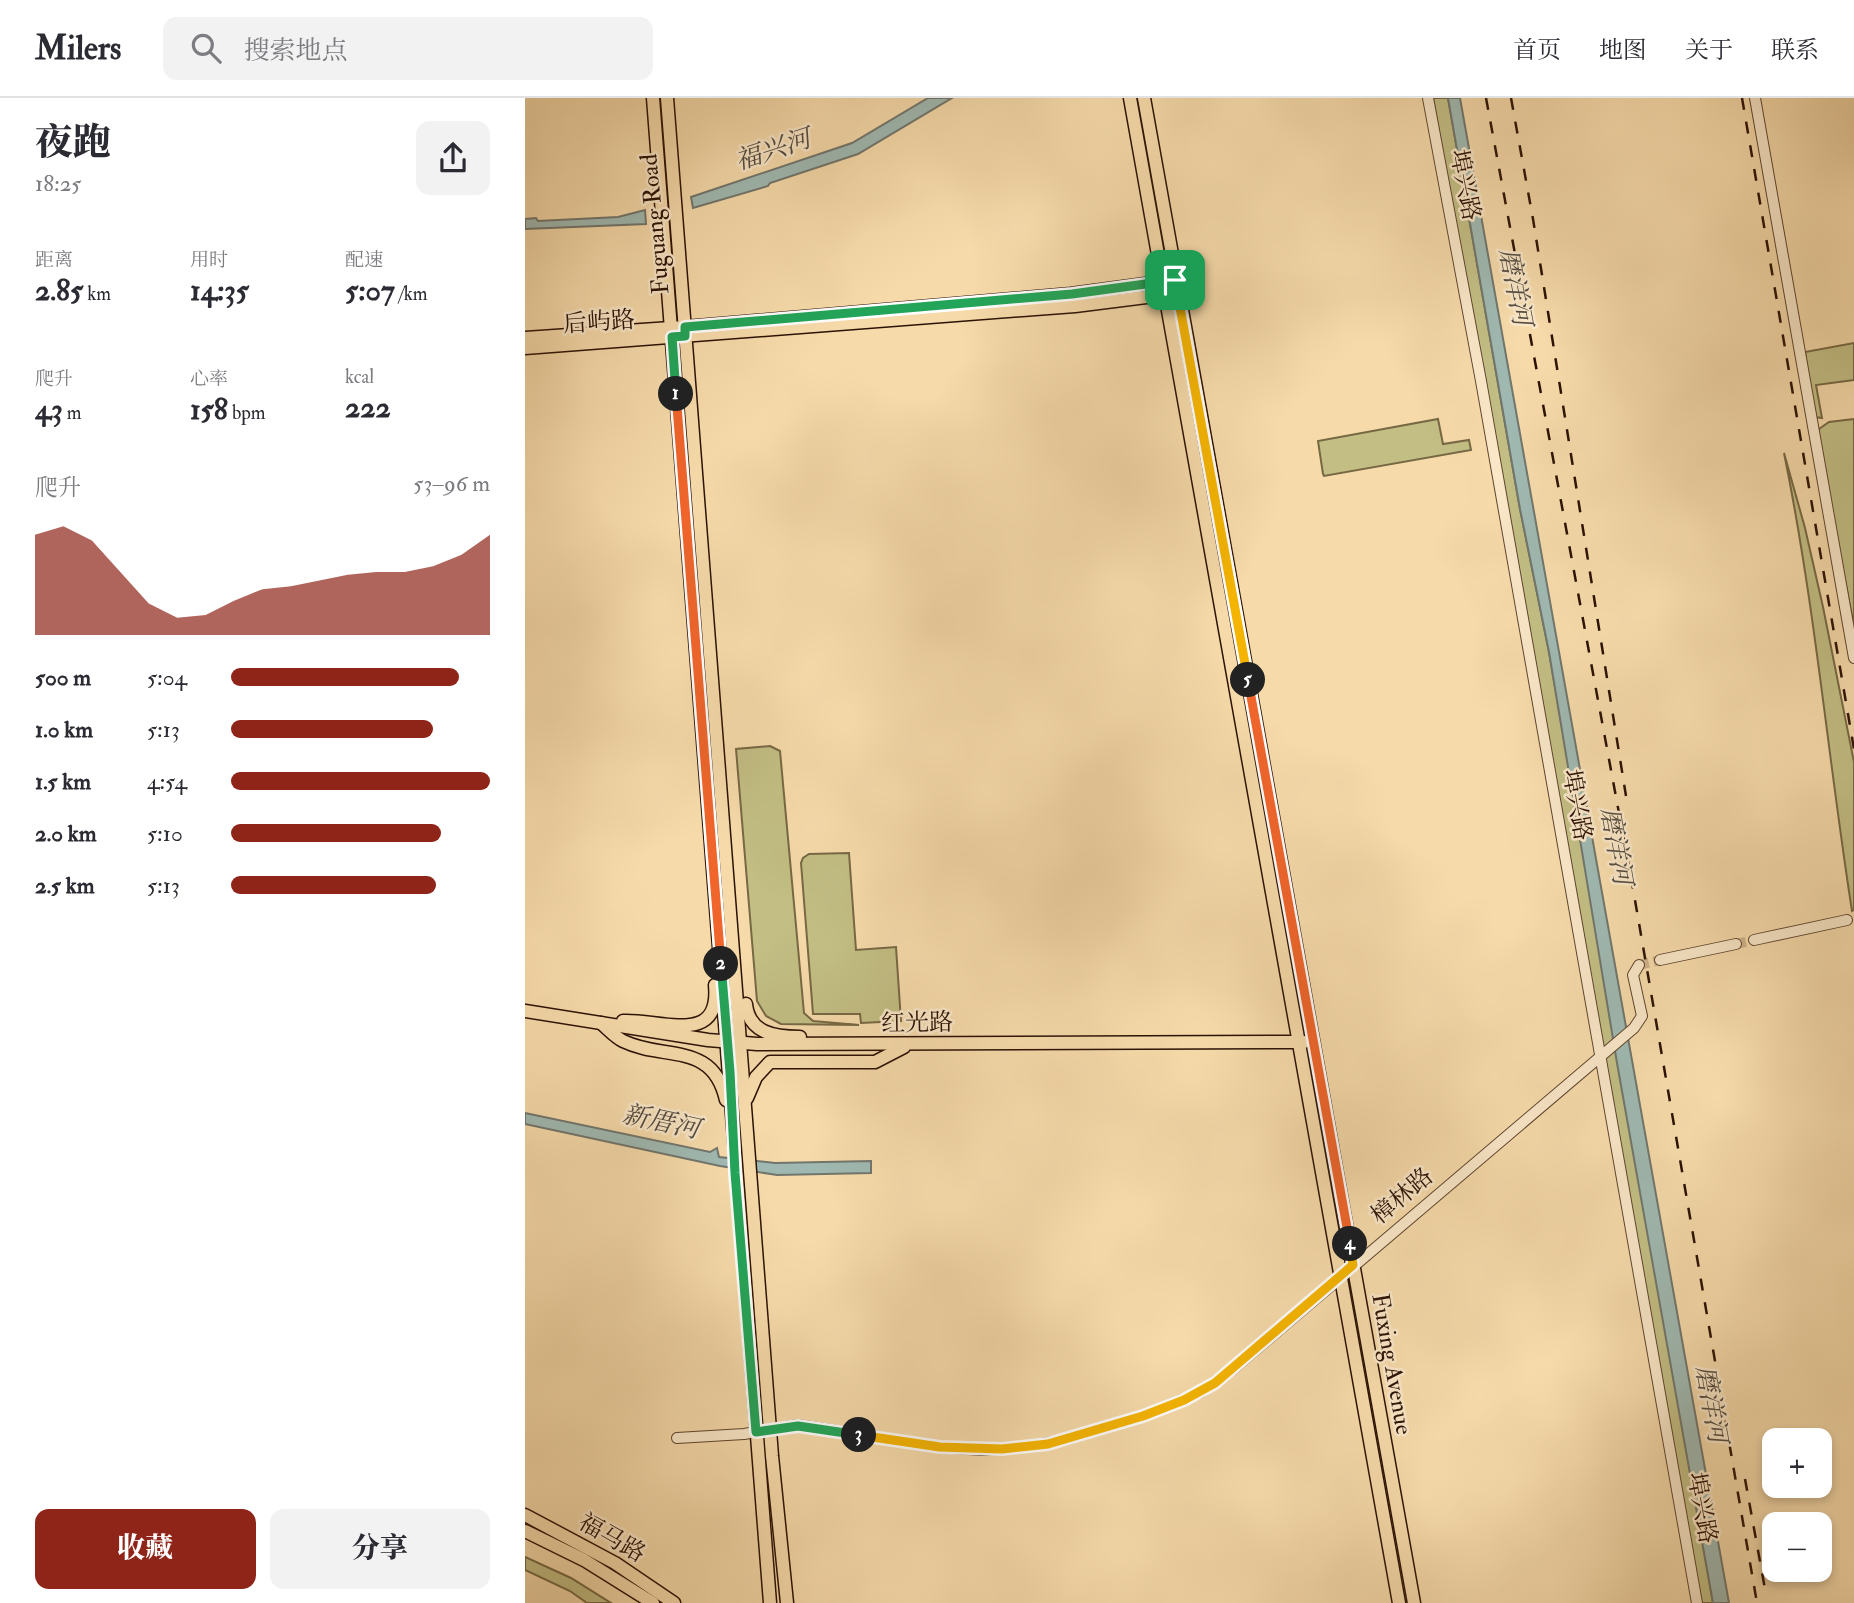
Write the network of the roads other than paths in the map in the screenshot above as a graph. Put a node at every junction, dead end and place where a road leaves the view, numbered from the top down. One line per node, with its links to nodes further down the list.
1 (653, 98): 9 (main road, Fuguang Road)
2 (667, 98): 8 (main road, Fuguang Road)
3 (1130, 98): 7 (main road, Fuxing Avenue)
4 (1144, 98): 7 (main road, Fuxing Avenue)
5 (1428, 98): 26 (street, 埠兴路)
6 (1755, 98): 12 (street)
7 (1170, 287): 8 (main road, 后屿路); 22 (main road, Fuxing Avenue)
8 (685, 332): 9 (main road, 后屿路); 19 (main road, Fuguang Road)
9 (671, 333): 10 (main road, 后屿路); 11 (main road, 后屿路); 14 (main road, Fuguang Road)
10 (525, 338)
11 (525, 348)
12 (1854, 657)
13 (1851, 919): 15 (street)
14 (718, 925): 21 (main road); 23 (main road, Fuguang Road)
15 (1754, 940)
16 (1735, 944): 17 (street)
17 (1660, 960)
18 (1639, 965): 26 (street, 樟林路)
19 (735, 967): 23 (main road, Fuguang Road); 24 (main road)
20 (525, 1011): 21 (main road, 红光路)
21 (601, 1023): 23 (main road, 红光路); 28 (main road)
22 (1305, 1042): 25 (main road, 红光路); 29 (main road, Fuxing Avenue); 30 (main road, Fuxing Avenue)
23 (734, 1043): 24 (main road, 红光路); 27 (main road, Fuguang Road); 28 (main road, Fuguang Road)
24 (880, 1045): 25 (main road, 红光路)
25 (908, 1045): 27 (main road)
26 (1601, 1058): 29 (street, 樟林路); 42 (street, 埠兴路)
27 (745, 1105): 31 (main road, Fuguang Road)
28 (731, 1118): 32 (main road, Fuguang Road)
29 (1353, 1265): 30 (street, 樟林路); 41 (main road, Fuxing Avenue)
30 (1341, 1275): 31 (street, 樟林路); 40 (main road, Fuxing Avenue)
31 (770, 1429): 32 (street, 樟林路); 39 (main road, Fuguang Road)
32 (756, 1432): 33 (street, 樟林路); 38 (main road, Fuguang Road)
33 (677, 1438)
34 (525, 1515): 37 (main road, 福马路)
35 (525, 1531): 36 (main road, 福马路)
36 (653, 1603)
37 (674, 1603)
38 (768, 1603)
39 (787, 1603)
40 (1399, 1603)
41 (1414, 1603)
42 (1697, 1603)

